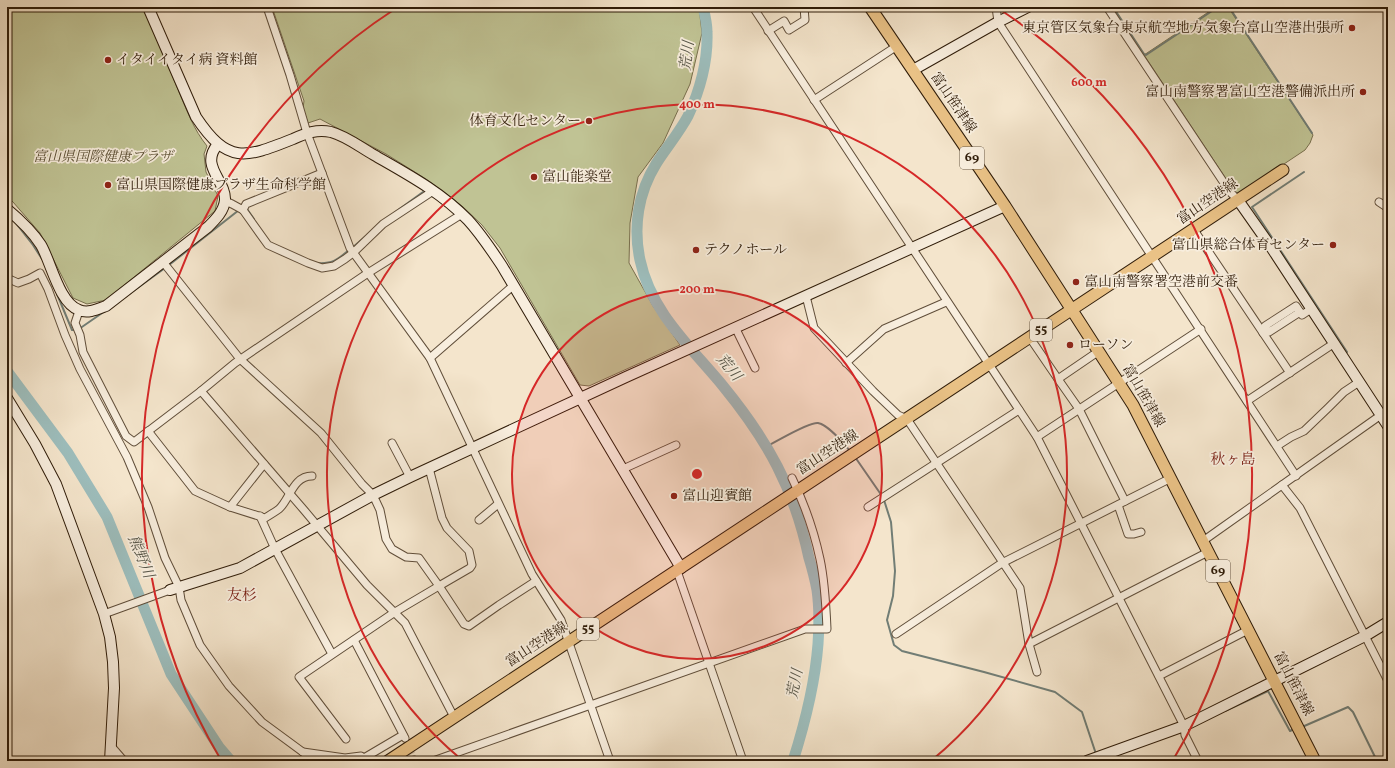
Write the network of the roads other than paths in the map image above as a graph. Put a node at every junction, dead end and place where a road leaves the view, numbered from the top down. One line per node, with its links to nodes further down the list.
1 (148, 7): 15 (street)
2 (267, 7): 14 (street)
3 (753, 7): 10 (street)
4 (804, 7): 10 (street)
5 (870, 7): 11 (main road, 富山笹津線 / 69)
6 (996, 7): 9 (street)
7 (1028, 7): 9 (street)
8 (1107, 7): 19 (street)
9 (998, 22): 12 (street); 30 (street)
10 (768, 31): 13 (street)
11 (897, 46): 12 (main road, 富山笹津線 / 69); 13 (street)
12 (913, 70): 22 (main road, 富山笹津線 / 69)
13 (814, 100): 28 (street)
14 (307, 133): 15 (street); 17 (street); 18 (street)
15 (218, 144): 20 (street)
16 (1283, 170): 19 (main road, 富山空港線 / 55)
17 (322, 173): 25 (street); 29 (street)
18 (433, 190): 26 (street); 29 (street)
19 (1238, 200): 27 (main road, 富山空港線 / 55); 38 (street)
20 (225, 201): 25 (street); 31 (street)
21 (1379, 202): 23 (street)
22 (1005, 206): 28 (street); 37 (main road, 富山笹津線 / 69)
23 (1388, 208)
24 (7, 209): 39 (street)
25 (243, 210): 29 (street)
26 (462, 214): 32 (street); 34 (street)
27 (1194, 230): 30 (main road, 富山空港線 / 55); 42 (street)
28 (912, 249): 35 (street); 36 (street)
29 (352, 251): 32 (street)
30 (1153, 257): 37 (main road, 富山空港線 / 55); 41 (street)
31 (163, 262): 39 (street); 47 (street)
32 (368, 273): 46 (street); 47 (street)
33 (7, 278): 99 (street)
34 (514, 285): 46 (street); 56 (street)
35 (806, 296): 40 (street); 48 (street)
36 (946, 302): 48 (street); 49 (street)
37 (1072, 309): 43 (main road, 富山空港線 / 55); 45 (main road, 富山笹津線 / 69)
38 (1311, 309): 42 (street); 44 (street)
39 (79, 311): 64 (street)
40 (735, 328): 50 (street); 56 (street)
41 (1201, 329): 53 (street); 58 (street)
42 (1265, 331): 51 (street)
43 (1030, 338): 49 (main road, 富山空港線 / 55); 52 (street)
44 (1333, 344): 51 (street); 54 (street)
45 (1099, 351): 52 (street); 53 (main road, 富山笹津線 / 69)
46 (430, 358): 69 (street)
47 (240, 360): 55 (street); 82 (street)
48 (846, 363): 62 (street)
49 (989, 365): 60 (street); 62 (main road, 富山空港線 / 55)
50 (755, 368)
51 (1290, 373): 58 (street)
52 (1058, 379): 59 (street)
53 (1119, 382): 59 (street); 78 (main road, 富山笹津線 / 69)
54 (1359, 382): 61 (street); 68 (street)
55 (201, 391): 64 (street); 71 (street)
56 (581, 398): 69 (street); 73 (street)
57 (8, 400): 101 (street)
58 (1247, 401): 68 (street)
59 (1079, 409): 65 (street); 83 (street)
60 (1019, 410): 65 (street); 70 (street)
61 (1384, 412): 63 (street); 75 (street)
62 (907, 419): 70 (street); 80 (main road, 富山空港線 / 55)
63 (1388, 426)
64 (148, 431): 85 (street)
65 (1037, 438): 89 (street)
66 (392, 443): 76 (street)
67 (676, 445): 73 (street)
68 (1276, 446): 75 (street)
69 (472, 448): 72 (street); 84 (street)
70 (936, 463): 86 (street); 95 (street)
71 (264, 464): 81 (street); 85 (street)
72 (430, 468): 76 (street); 98 (street)
73 (623, 469): 96 (street)
74 (312, 476): 81 (street)
75 (1296, 476): 79 (street)
76 (410, 477): 82 (street)
77 (792, 478): 80 (street)
78 (1171, 478): 83 (street); 92 (main road, 富山笹津線 / 69)
79 (1282, 485): 92 (street); 106 (street)
80 (798, 491): 96 (main road, 富山空港線 / 55); 111 (street)
81 (289, 492): 87 (street); 90 (street)
82 (373, 495): 90 (street); 98 (street)
83 (1121, 503): 89 (street); 91 (street)
84 (498, 504): 88 (street); 97 (street)
85 (230, 507): 87 (street)
86 (868, 507)
87 (260, 516): 93 (street)
88 (479, 520)
89 (1081, 524): 95 (street); 100 (street)
90 (318, 525): 93 (street); 102 (street)
91 (1141, 532)
92 (1203, 541): 94 (main road, 富山笹津線 / 69)
93 (275, 549): 99 (street); 110 (street)
94 (1208, 552): 100 (street); 104 (main road, 富山笹津線 / 69)
95 (1002, 563): 105 (street); 109 (street)
96 (679, 569): 108 (main road, 富山空港線 / 55); 111 (street)
97 (536, 581): 98 (street); 108 (street)
98 (440, 586): 102 (street)
99 (174, 589): 101 (street); 121 (street)
100 (1119, 598): 109 (street); 113 (street)
101 (109, 612): 120 (street)
102 (394, 612): 107 (street); 117 (street)
103 (1388, 622): 106 (street)
104 (1248, 630): 113 (street); 114 (main road, 富山笹津線 / 69)
105 (896, 634)
106 (1365, 636): 114 (street); 115 (street)
107 (354, 640): 110 (street); 122 (street)
108 (569, 642): 116 (street); 117 (main road, 富山空港線 / 55)
109 (1029, 644): 112 (street)
110 (332, 654): 119 (street)
111 (709, 663): 116 (street); 129 (street)
112 (1037, 672)
113 (1159, 676): 118 (street)
114 (1274, 681): 118 (street); 132 (main road, 富山笹津線 / 69)
115 (1388, 681)
116 (591, 705): 127 (street); 128 (street)
117 (454, 717): 126 (main road, 富山空港線 / 55)
118 (1184, 726): 130 (street); 131 (street)
119 (346, 739)
120 (111, 746): 123 (street); 124 (street)
121 (301, 752): 122 (street); 125 (street)
122 (366, 760)
123 (110, 761)
124 (124, 761)
125 (314, 761)
126 (388, 761)
127 (433, 761)
128 (610, 761)
129 (743, 761)
130 (1087, 761)
131 (1198, 761)
132 (1315, 761)

